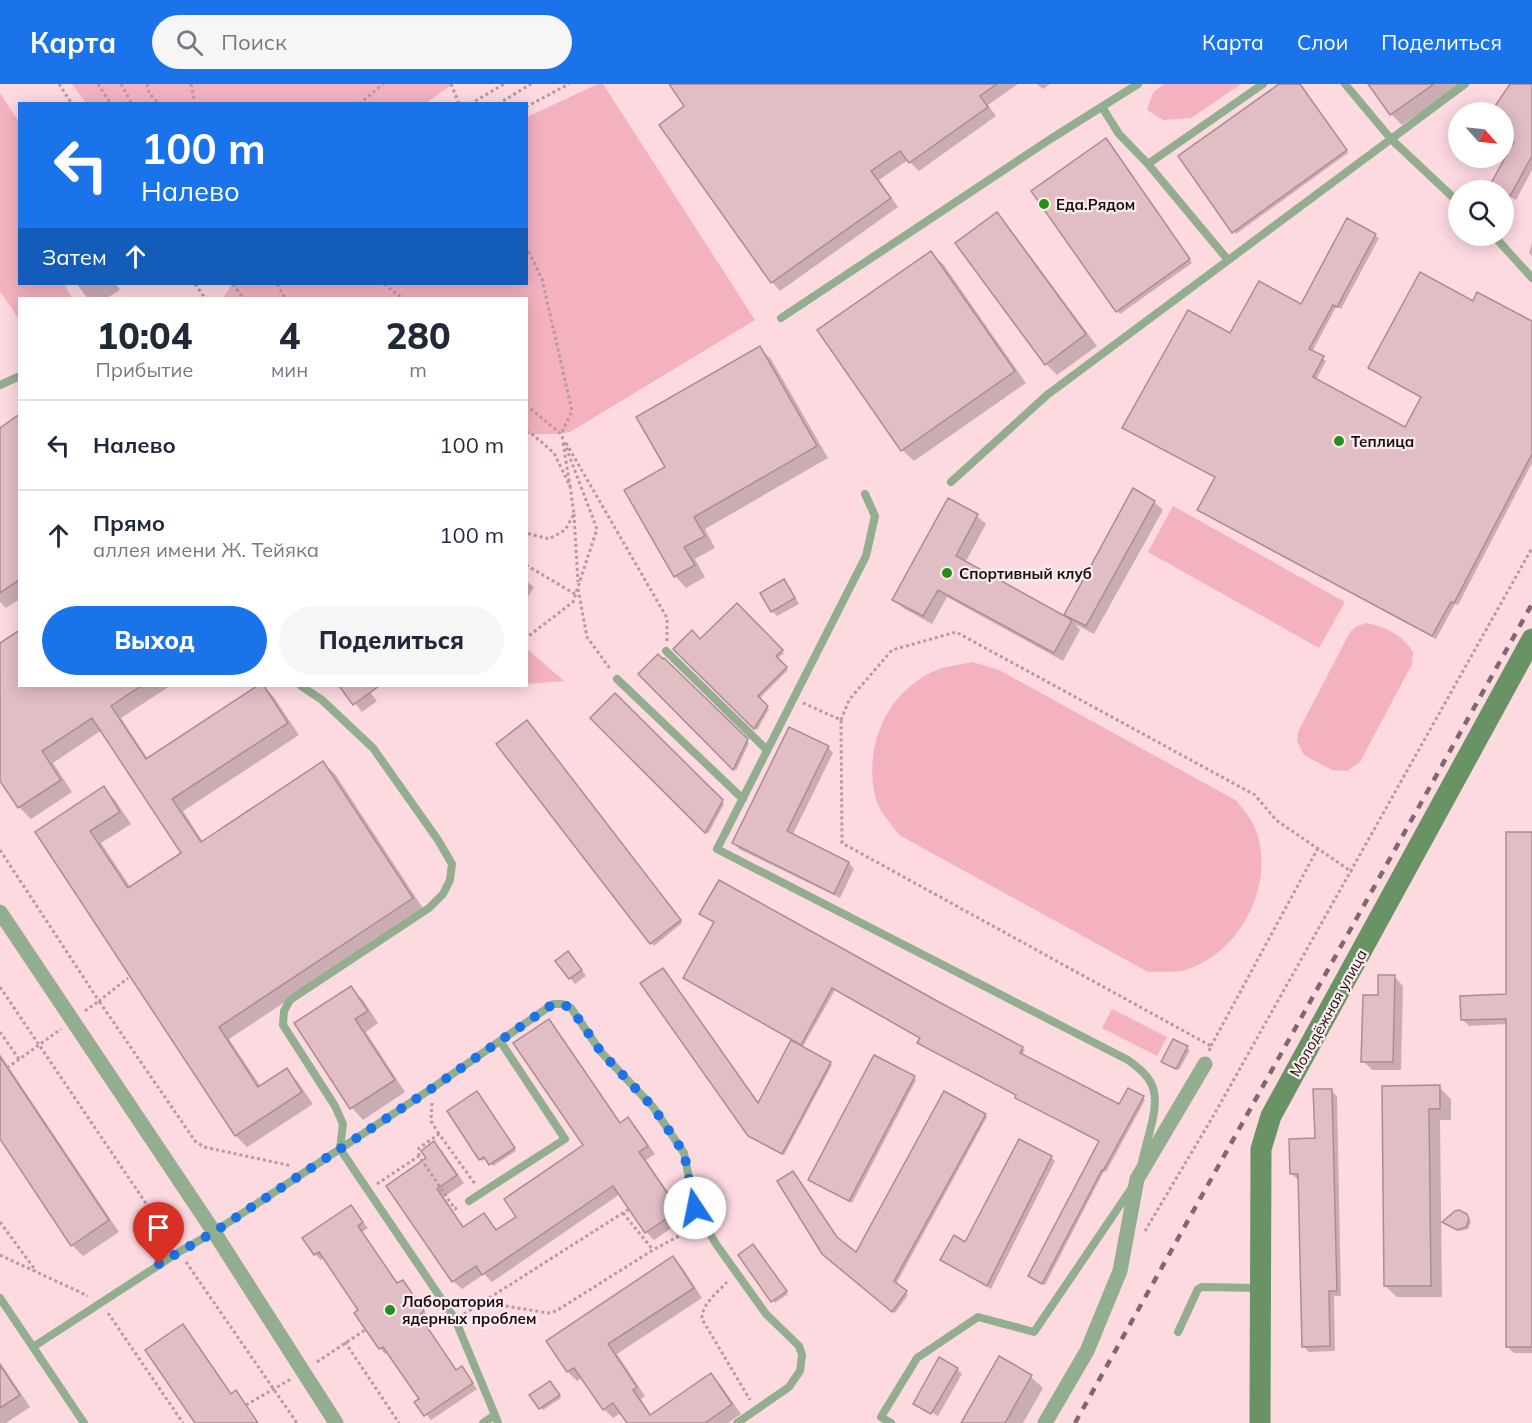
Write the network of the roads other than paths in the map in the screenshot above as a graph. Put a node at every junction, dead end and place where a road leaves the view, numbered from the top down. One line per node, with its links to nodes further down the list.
1 (1138, 84): 5 (lane)
2 (1263, 84): 7 (lane)
3 (1345, 84): 6 (lane)
4 (1465, 84): 6 (lane)
5 (1102, 107): 7 (lane); 12 (lane)
6 (1391, 139): 8 (lane); 10 (lane)
7 (1148, 164): 10 (lane)
8 (1448, 193)
9 (1503, 246): 11 (lane)
10 (1228, 260): 15 (lane)
11 (1532, 278)
12 (781, 318)
13 (18, 377): 14 (lane)
14 (0, 385)
15 (951, 482)
16 (865, 494): 21 (lane)
17 (1532, 639): 30 (main road, Молодёжная улица)
18 (666, 651): 21 (lane)
19 (617, 678): 22 (lane)
20 (302, 687): 26 (lane)
21 (767, 750): 22 (lane)
22 (742, 799): 27 (lane)
23 (0, 912): 29 (street)
24 (500, 1041): 26 (lane); 28 (lane); 38 (lane)
25 (1205, 1064): 27 (street)
26 (340, 1149): 29 (lane); 34 (lane)
27 (1137, 1179): 39 (lane); 40 (street)
28 (469, 1201)
29 (214, 1232): 33 (lane); 36 (street)
30 (1261, 1288): 32 (lane); 41 (main road, Молодёжная улица)
31 (0, 1298): 33 (lane)
32 (1178, 1332)
33 (33, 1347): 35 (lane)
34 (496, 1419): 37 (lane)
35 (84, 1423)
36 (336, 1423)
37 (483, 1423)
38 (737, 1423)
39 (891, 1423)
40 (1045, 1423)
41 (1260, 1423)

